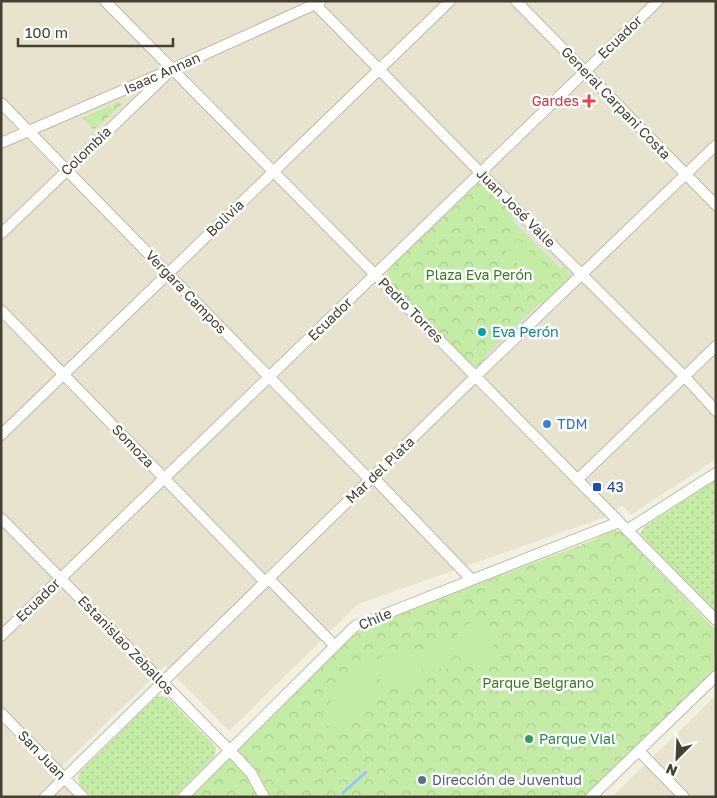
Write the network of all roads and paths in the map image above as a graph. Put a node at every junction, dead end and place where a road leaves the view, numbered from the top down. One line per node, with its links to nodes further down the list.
1 (105, 1): 7 (street, Pedro Torres)
2 (450, 1): 8 (street, Bolivia)
3 (516, 1): 9 (street, General Carpani Costa)
4 (658, 1): 9 (street, Ecuador)
5 (318, 3): 6 (street, Isaac Annan); 8 (street, Juan José Valle)
6 (304, 5): 7 (street, Isaac Annan)
7 (172, 69): 11 (street, Isaac Annan); 14 (street, Colombia); 15 (street, Pedro Torres)
8 (380, 70): 15 (street, Bolivia); 16 (street, Juan José Valle)
9 (585, 71): 16 (street, Ecuador); 17 (street, General Carpani Costa)
10 (1, 103): 11 (street, Vergara Campos)
11 (28, 131): 12 (street, Isaac Annan); 14 (street, Vergara Campos)
12 (1, 143)
13 (716, 145): 17 (street, Mar del Plata)
14 (67, 170): 19 (street, Colombia); 20 (street, Vergara Campos)
15 (273, 171): 20 (street, Bolivia); 21 (street, Pedro Torres)
16 (481, 173): 21 (street, Ecuador); 22 (street, Juan José Valle)
17 (686, 174): 18 (street, General Carpani Costa); 22 (street, Mar del Plata)
18 (716, 205)
19 (1, 234)
20 (168, 274): 25 (street, Bolivia); 28 (street, Vergara Campos)
21 (376, 275): 26 (street, Pedro Torres); 28 (street, Ecuador)
22 (582, 275): 26 (street, Mar del Plata); 27 (street, Juan José Valle)
23 (1, 310): 25 (street, Somoza)
24 (716, 346): 27 (street)
25 (64, 375): 30 (street, Bolivia); 32 (street, Somoza)
26 (476, 376): 33 (street, Mar del Plata); 34 (street, Pedro Torres)
27 (685, 377): 29 (street, Juan José Valle); 34 (street)
28 (269, 378): 32 (street, Ecuador); 33 (street, Vergara Campos)
29 (716, 411)
30 (1, 435)
31 (716, 473): 36 (street, Chile)
32 (165, 479): 37 (street, Ecuador); 39 (street, Somoza)
33 (372, 479): 38 (street, Vergara Campos); 39 (street, Mar del Plata)
34 (577, 480): 36 (street, Pedro Torres)
35 (1, 518): 37 (street, Estanislao Zeballos)
36 (623, 526): 38 (street, Chile); 40 (street, Pedro Torres)
37 (61, 579): 41 (street, Ecuador); 44 (street, Estanislao Zeballos)
38 (471, 580): 42 (street, Chile)
39 (267, 581): 42 (street, Somoza); 44 (street, Mar del Plata)
40 (716, 620)
41 (1, 636)
42 (334, 645): 46 (street, Chile)
43 (716, 676): 47 (street)
44 (162, 683): 46 (street, Estanislao Zeballos); 48 (street, Mar del Plata)
45 (1, 713): 48 (street, San Juan)
46 (229, 751): 51 (street, Chile); 52 (street, Estanislao Zeballos)
47 (639, 751): 53 (street); 54 (street)
48 (65, 778): 49 (street, Mar del Plata); 50 (street, San Juan)
49 (45, 797)
50 (83, 797)
51 (183, 797)
52 (264, 797)
53 (591, 797)
54 (684, 797)

